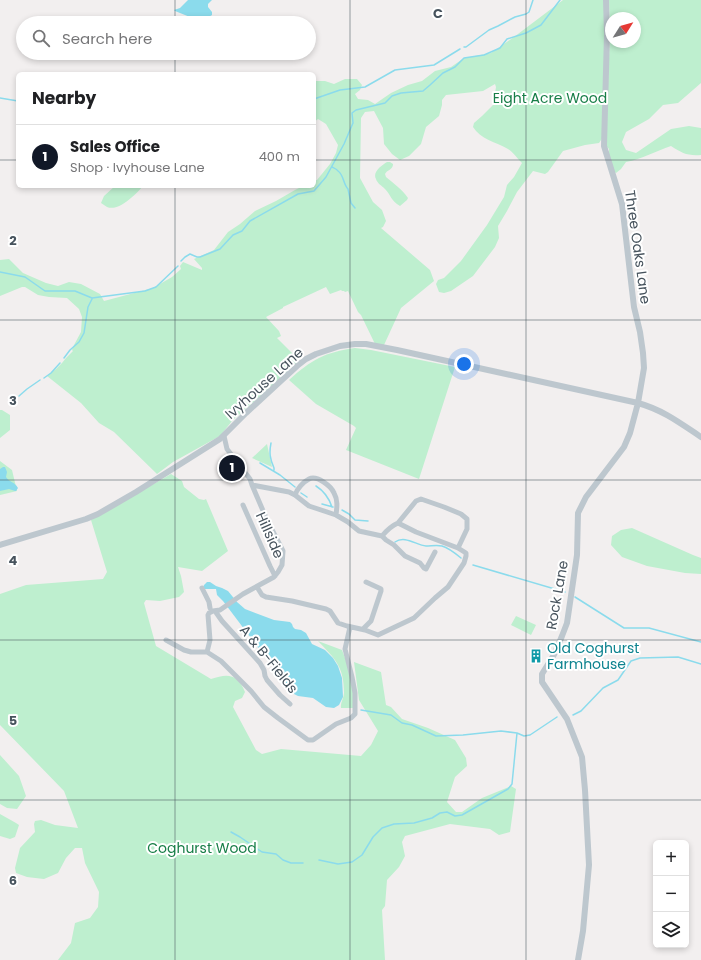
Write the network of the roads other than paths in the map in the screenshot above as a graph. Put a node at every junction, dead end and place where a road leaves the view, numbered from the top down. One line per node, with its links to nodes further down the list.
1 (606, 0): 2 (street, Three Oaks Lane)
2 (638, 403): 3 (street, Ivyhouse Lane); 4 (street, Ivyhouse Lane); 26 (street, Rock Lane)
3 (224, 436): 5 (street, Ivyhouse Lane); 6 (street)
4 (701, 438)
5 (217, 442): 6 (street); 13 (street, Ivyhouse Lane)
6 (228, 449): 7 (street)
7 (252, 484): 8 (street); 16 (street)
8 (295, 495): 10 (street); 10 (street)
9 (243, 504): 16 (street, Hillside)
10 (336, 515): 12 (street)
11 (398, 523): 12 (street); 14 (street); 14 (street)
12 (382, 536): 15 (street)
13 (0, 545)
14 (458, 548): 22 (street)
15 (435, 552)
16 (275, 576): 18 (street)
17 (366, 582): 22 (street)
18 (257, 587): 20 (street); 21 (street)
19 (202, 588): 20 (street, A & B-Fields)
20 (212, 609): 24 (street); 25 (street, A & B-Fields)
21 (350, 627): 22 (street); 24 (street)
22 (363, 629)
23 (166, 640): 24 (street)
24 (207, 652)
25 (290, 704)
26 (578, 960)

